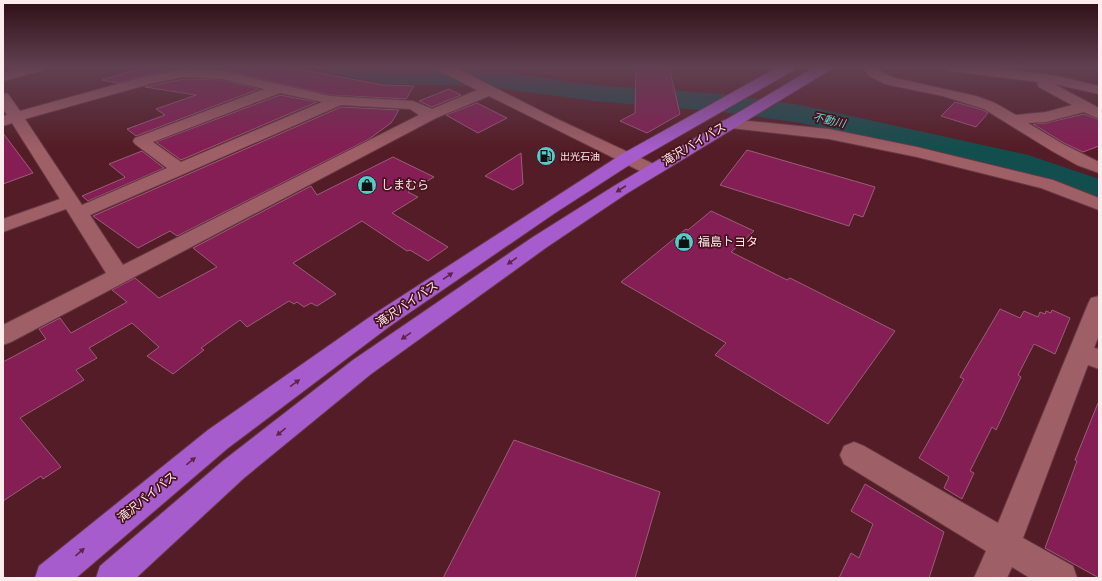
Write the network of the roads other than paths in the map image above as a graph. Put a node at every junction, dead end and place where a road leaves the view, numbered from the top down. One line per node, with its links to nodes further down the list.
1 (99, 94): 16 (street)
2 (263, 94): 20 (street)
3 (305, 94): 11 (street)
4 (476, 94): 14 (street)
5 (497, 94): 18 (street)
6 (746, 94): 15 (highway, 滝沢バイパス)
7 (781, 94): 15 (highway, 滝沢バイパス)
8 (951, 94): 17 (street)
9 (1061, 94): 12 (street)
10 (3, 97): 16 (street)
11 (340, 100): 14 (street); 20 (street)
12 (1084, 107): 13 (street); 17 (street)
13 (1099, 114)
14 (431, 115): 25 (street)
15 (725, 118): 18 (highway, 滝沢バイパス); 21 (highway, 滝沢バイパス); 22 (street)
16 (10, 119): 23 (street)
17 (1015, 120): 19 (street)
18 (628, 158): 21 (street); 31 (highway, 滝沢バイパス, one-way to 18)
19 (1099, 168)
20 (180, 169): 23 (street)
21 (652, 170): 32 (highway, 滝沢バイパス, one-way to 32)
22 (1099, 204)
23 (75, 207): 24 (street); 25 (street)
24 (3, 226)
25 (119, 276): 27 (street)
26 (1099, 304): 28 (street)
27 (3, 336)
28 (1090, 356): 30 (street)
29 (854, 455): 30 (street)
30 (1005, 545): 33 (street); 34 (street)
31 (51, 578)
32 (112, 578)
33 (990, 578)
34 (1061, 578)

